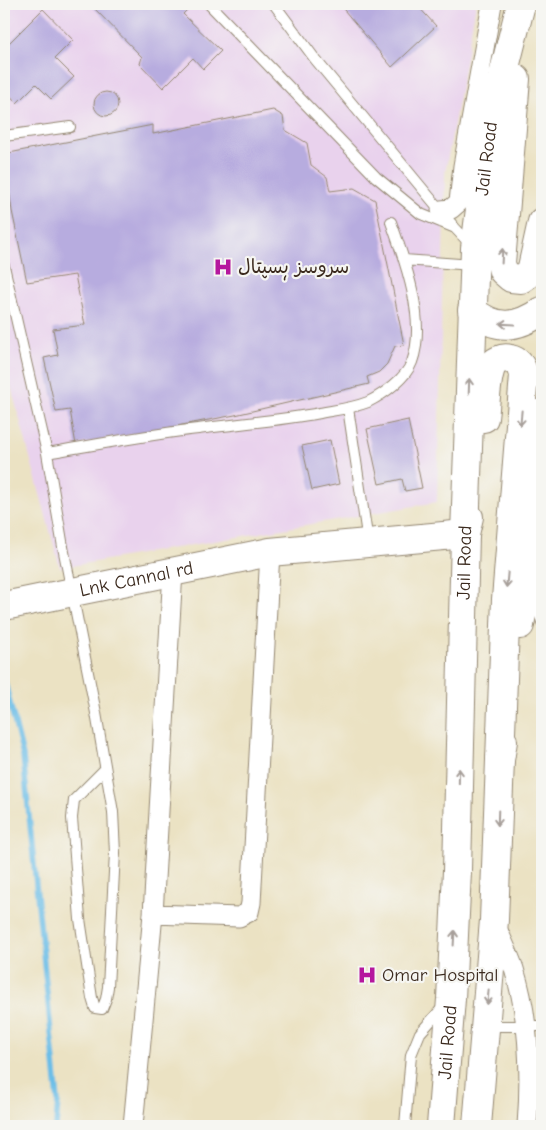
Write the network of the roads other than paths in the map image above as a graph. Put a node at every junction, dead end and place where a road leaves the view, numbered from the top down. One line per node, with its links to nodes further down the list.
1 (209, 4): 10 (lane)
2 (274, 4): 7 (lane)
3 (522, 4): 9 (main road, one-way to 3); 11 (main road, Jail Road)
4 (487, 7): 7 (street)
5 (70, 127): 6 (lane)
6 (4, 136)
7 (441, 210): 10 (lane)
8 (391, 222): 12 (lane)
9 (542, 222)
10 (455, 228): 11 (lane)
11 (474, 256): 12 (lane); 14 (main road, Jail Road)
12 (404, 260): 16 (lane)
13 (4, 266): 18 (lane)
14 (472, 310): 15 (main road, one-way to 14); 20 (main road, Jail Road, one-way to 14)
15 (542, 311)
16 (348, 408): 18 (lane); 21 (lane)
17 (542, 414): 24 (main road, Jail Road)
18 (47, 453): 25 (lane)
19 (542, 507): 24 (street)
20 (465, 534): 21 (main road, Lnk Cannal rd); 28 (main road, one-way to 28); 32 (main road, Jail Road, one-way to 20)
21 (368, 542): 22 (main road, Lnk Cannal rd)
22 (270, 552): 23 (main road, Lnk Cannal rd); 30 (street)
23 (173, 571): 25 (main road, Lnk Cannal rd); 30 (street)
24 (528, 578): 27 (lane); 28 (main road, Jail Road)
25 (72, 593): 26 (main road, Lnk Cannal rd); 29 (lane)
26 (4, 606)
27 (542, 622)
28 (500, 760): 31 (main road, Jail Road, one-way to 31)
29 (105, 769): 29 (lane)
30 (154, 914): 35 (street)
31 (494, 920): 33 (main road, Jail Road, one-way to 33); 34 (street)
32 (451, 999): 36 (lane); 37 (main road, Jail Road)
33 (485, 1026): 34 (lane); 38 (main road, Jail Road)
34 (534, 1026): 39 (street)
35 (133, 1126)
36 (405, 1126)
37 (441, 1126)
38 (477, 1126)
39 (526, 1126)

